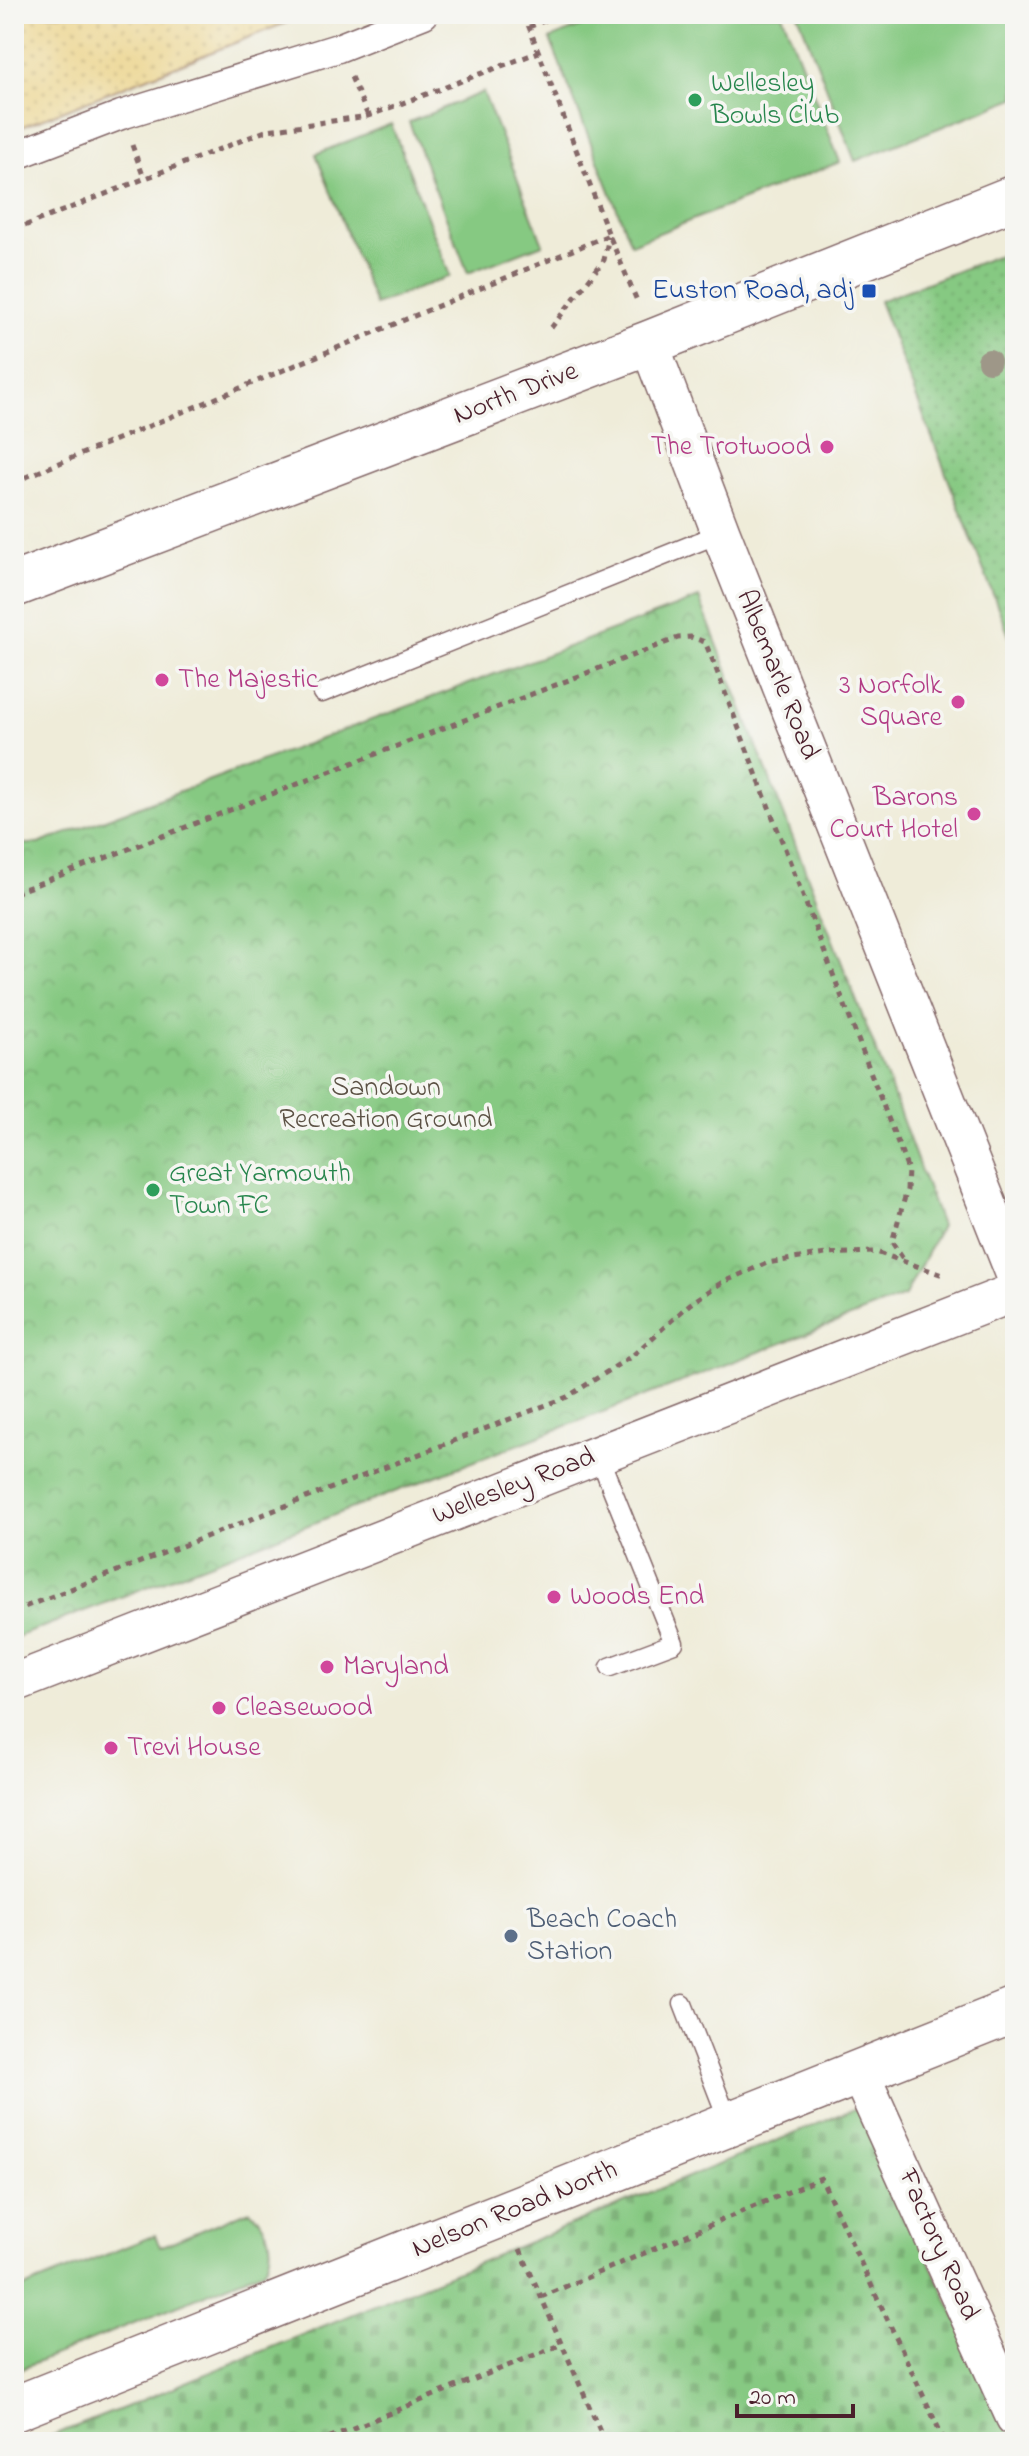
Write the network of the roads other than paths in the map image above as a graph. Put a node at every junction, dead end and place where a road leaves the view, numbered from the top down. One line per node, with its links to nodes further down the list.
1 (424, 14): 2 (street)
2 (14, 156)
3 (1015, 197): 4 (street, North Drive)
4 (652, 341): 5 (street, Albemarle Road); 6 (street, North Drive)
5 (721, 533): 7 (lane); 8 (street, Albemarle Road)
6 (14, 585)
7 (322, 693)
8 (1015, 1274)
9 (1015, 1292): 10 (street, Wellesley Road)
10 (598, 1454): 11 (lane); 12 (street, Wellesley Road)
11 (610, 1667)
12 (14, 1683)
13 (683, 2004): 16 (lane)
14 (1012, 2022): 15 (street, Nelson Road North)
15 (860, 2074): 16 (street, Nelson Road North); 18 (street, Factory Road)
16 (730, 2125): 17 (street, Nelson Road North)
17 (14, 2409)
18 (1015, 2417)

